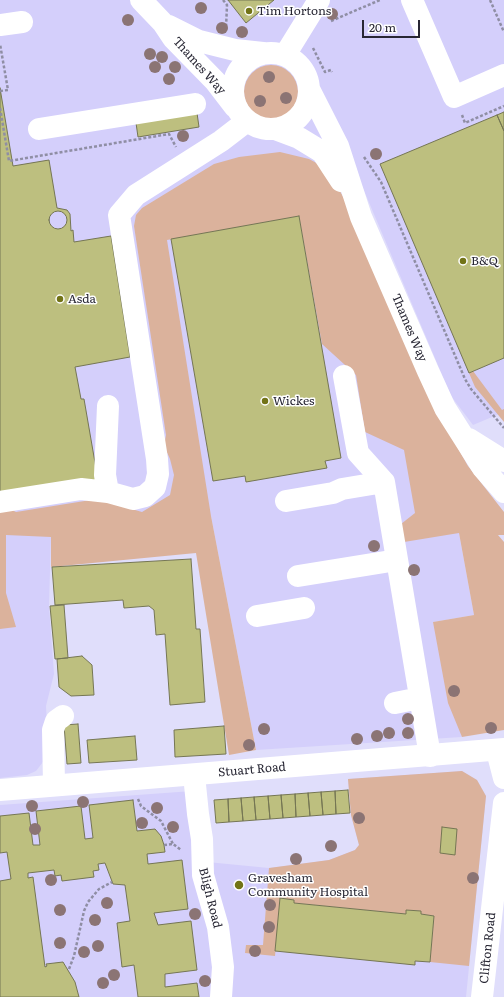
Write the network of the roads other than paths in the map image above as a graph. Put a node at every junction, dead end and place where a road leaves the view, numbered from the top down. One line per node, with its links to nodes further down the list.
1 (141, 0): 5 (street, Thames Way)
2 (319, 0): 8 (street)
3 (412, 0): 9 (street)
4 (22, 22): 6 (street)
5 (163, 23): 7 (street, Thames Way); 12 (street, Thames Way)
6 (0, 25)
7 (263, 53): 8 (street); 12 (street)
8 (285, 55): 10 (street)
9 (504, 75)
10 (318, 84): 14 (street); 15 (street, Thames Way)
11 (195, 104): 13 (street)
12 (241, 114): 14 (street); 21 (street)
13 (39, 129)
14 (275, 130): 15 (street, Thames Way)
15 (361, 217): 18 (street, Thames Way)
16 (344, 376): 20 (street)
17 (108, 406): 21 (street)
18 (464, 435): 19 (street, Thames Way); 22 (street, Thames Way)
19 (504, 461)
20 (384, 482): 23 (street); 25 (street)
21 (108, 492): 24 (street)
22 (504, 492)
23 (286, 501)
24 (0, 502)
25 (397, 560): 26 (street); 29 (street)
26 (298, 576)
27 (304, 608): 28 (street)
28 (256, 616)
29 (420, 698): 30 (street); 33 (street)
30 (395, 703)
31 (64, 716): 36 (street)
32 (500, 750): 33 (street, Stuart Road); 35 (street)
33 (430, 756): 34 (street, Stuart Road)
34 (194, 775): 36 (street, Stuart Road); 39 (street, Bligh Road)
35 (504, 778)
36 (54, 784): 37 (street, Stuart Road)
37 (0, 790)
38 (504, 803): 40 (street, Clifton Road)
39 (224, 985)
40 (482, 997)

